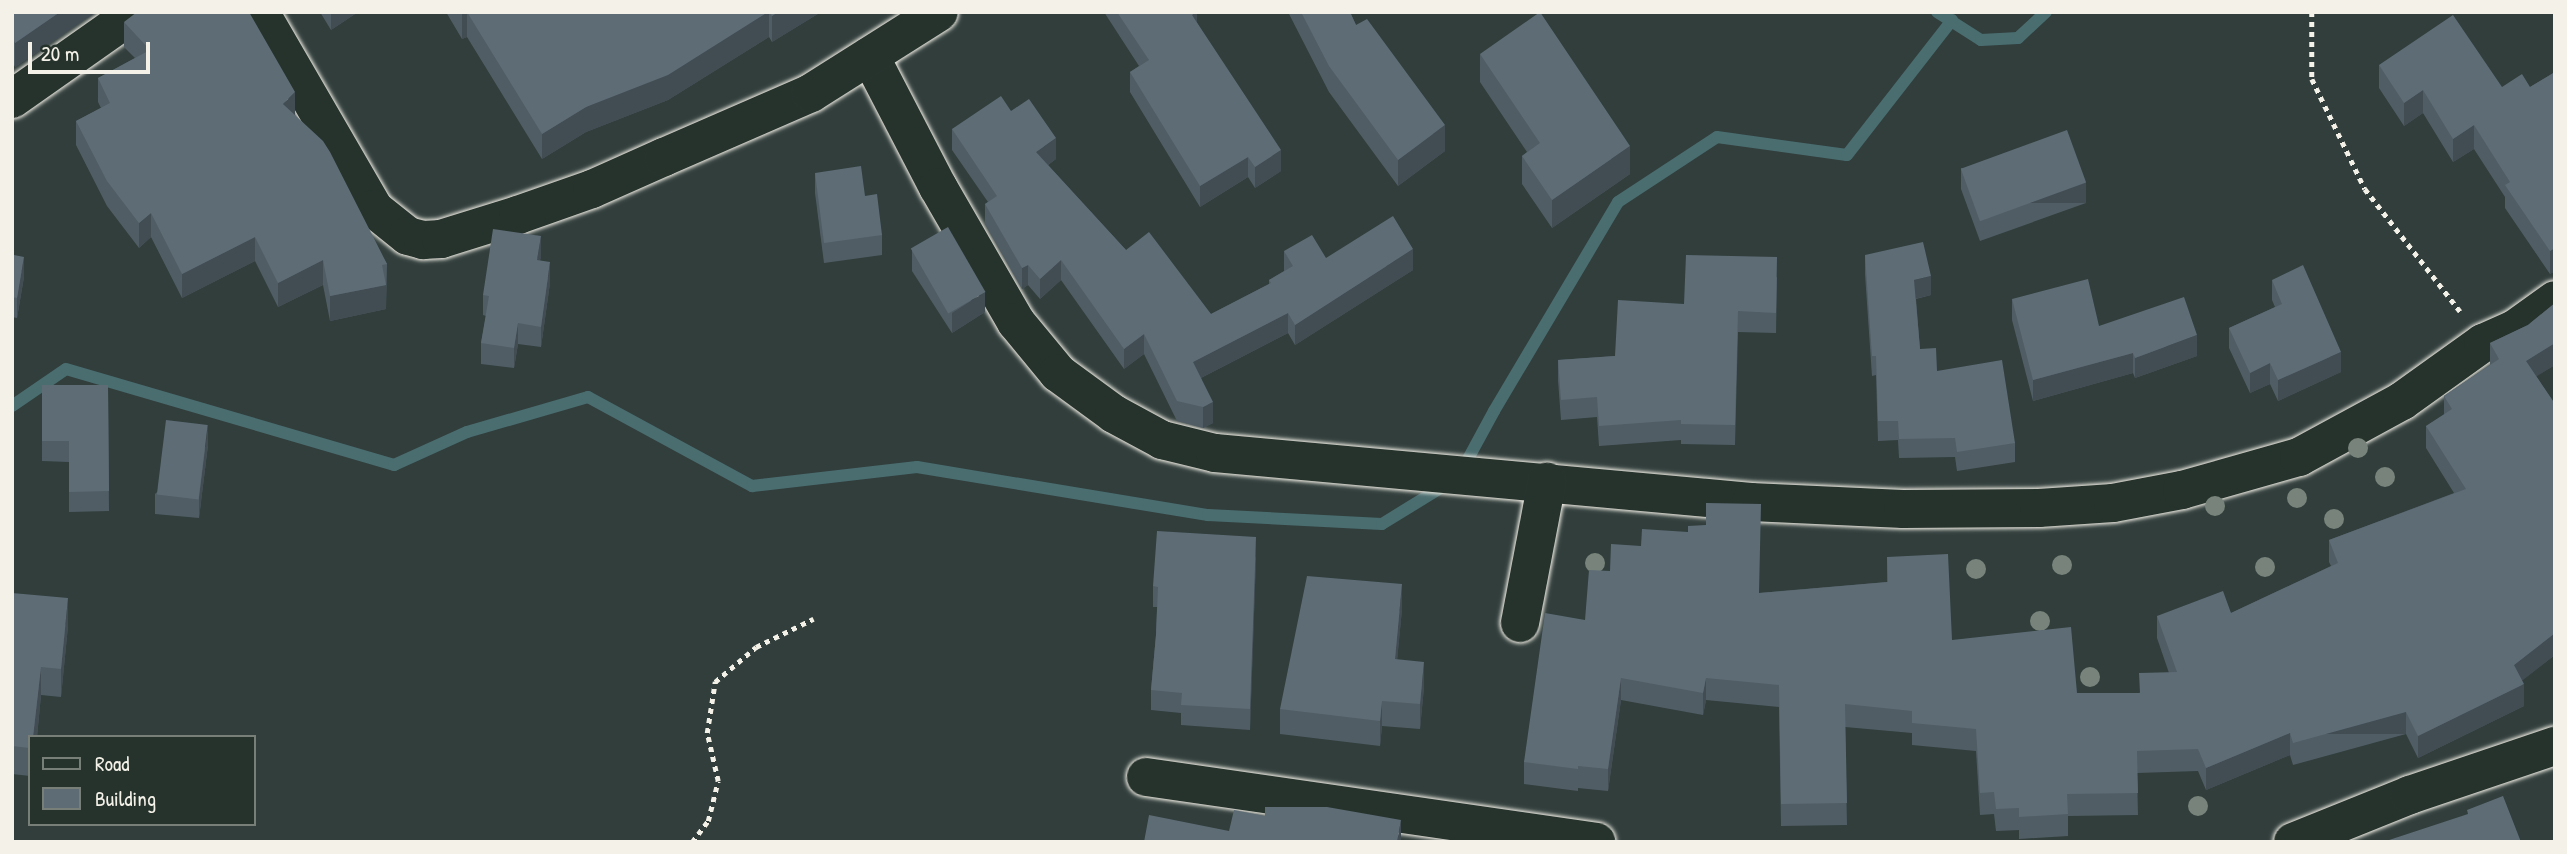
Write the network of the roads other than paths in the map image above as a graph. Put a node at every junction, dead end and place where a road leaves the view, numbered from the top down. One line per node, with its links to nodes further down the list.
1 (136, 12): 5 (street)
2 (260, 12): 4 (street)
3 (939, 12): 4 (street)
4 (870, 55): 7 (street)
5 (12, 99)
6 (2555, 300): 7 (street)
7 (1547, 482): 8 (street)
8 (1520, 623)
9 (2555, 746): 12 (street)
10 (1146, 777): 11 (street)
11 (1596, 842)
12 (2293, 842)

